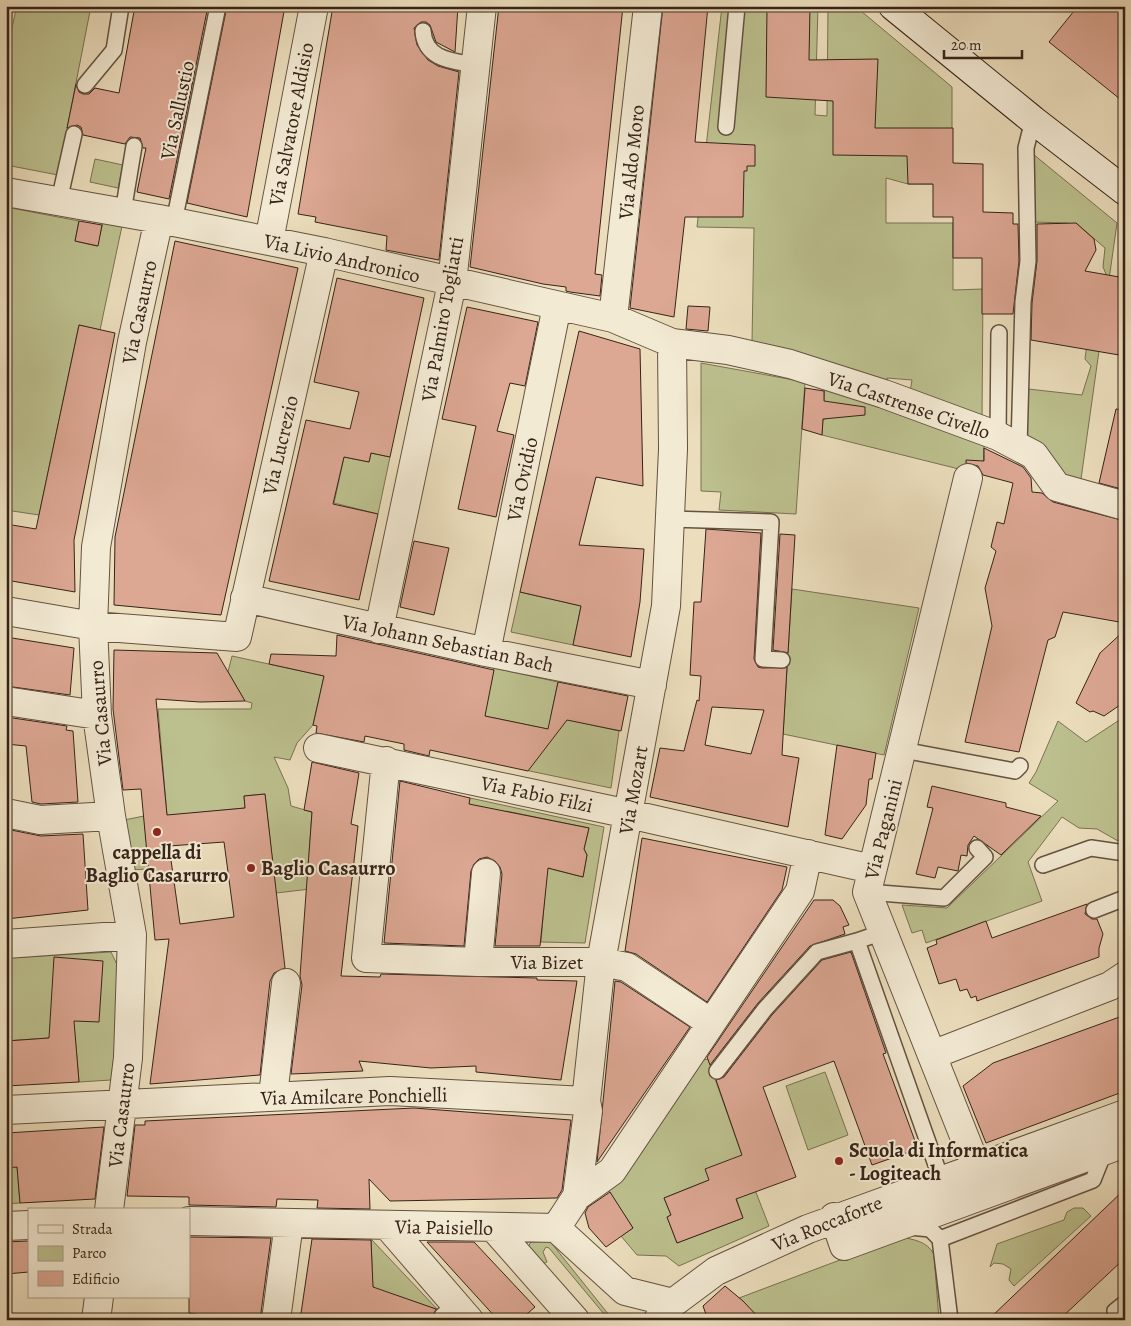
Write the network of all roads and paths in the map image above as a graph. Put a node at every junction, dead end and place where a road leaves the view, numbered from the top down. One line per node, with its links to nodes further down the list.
1 (121, 6): 10 (lane)
2 (218, 6): 19 (lane, Via Sallustio)
3 (314, 6): 20 (street, Via Salvatore Aldisio)
4 (482, 6): 9 (street, Via Palmiro Togliatti)
5 (648, 6): 24 (street, Via Aldo Moro)
6 (737, 6): 12 (lane)
7 (893, 6): 11 (street)
8 (423, 31): 9 (lane)
9 (475, 65): 22 (street, Via Palmiro Togliatti)
10 (86, 85)
11 (1034, 120): 15 (street); 27 (lane)
12 (726, 127)
13 (74, 134): 17 (lane)
14 (134, 146): 18 (lane)
15 (1125, 191)
16 (6, 192): 17 (street, Via Livio Andronico)
17 (59, 201): 18 (street, Via Livio Andronico)
18 (123, 212): 19 (street, Via Livio Andronico)
19 (166, 221): 20 (street, Via Livio Andronico); 33 (street, Via Casaurro)
20 (268, 241): 21 (street, Via Livio Andronico)
21 (324, 252): 22 (street, Via Livio Andronico); 31 (street, Via Lucrezio)
22 (452, 283): 23 (street, Via Livio Andronico); 34 (street, Via Palmiro Togliatti)
23 (557, 306): 24 (street, Via Livio Andronico); 35 (street, Via Ovidio)
24 (613, 318): 26 (street, Via Livio Andronico)
25 (999, 333): 27 (lane)
26 (672, 343): 27 (street, Via Castrense Civello); 30 (street, Via Mozart)
27 (1009, 441): 29 (street, Via Castrense Civello)
28 (968, 478): 41 (street, Via Paganini)
29 (1125, 506)
30 (670, 519): 36 (lane); 37 (street, Via Mozart)
31 (246, 598): 33 (street, Via Lucrezio); 34 (street, Via Johann Sebastian Bach)
32 (6, 611): 33 (street)
33 (94, 626): 39 (street, Via Casaurro)
34 (379, 629): 35 (street, Via Johann Sebastian Bach)
35 (486, 652): 37 (street, Via Johann Sebastian Bach)
36 (782, 660)
37 (652, 685): 45 (street, Via Mozart)
38 (6, 701): 39 (street)
39 (97, 715): 46 (street, Via Casaurro)
40 (318, 748): 42 (street, Via Fabio Filzi)
41 (903, 750): 43 (lane); 52 (street, Via Paganini)
42 (386, 761): 45 (street, Via Fabio Filzi); 59 (street, Via Bizet)
43 (1020, 766)
44 (6, 813): 46 (street)
45 (629, 814): 49 (street, Via Fabio Filzi); 60 (street, Via Mozart)
46 (112, 816): 56 (street, Via Casaurro)
47 (978, 848): 52 (lane)
48 (1125, 853): 50 (lane)
49 (808, 854): 52 (street, Via Fabio Filzi); 63 (street)
50 (1042, 865)
51 (486, 873): 59 (street)
52 (870, 880): 55 (street, Via Paganini)
53 (1125, 898): 54 (lane)
54 (1094, 910)
55 (883, 932): 57 (lane); 64 (street, Via Paganini)
56 (132, 935): 58 (street); 68 (street, Via Casaurro)
57 (857, 941): 65 (lane); 72 (lane)
58 (6, 944)
59 (478, 962): 60 (street, Via Bizet)
60 (601, 962): 63 (street, Via Bizet); 67 (street, Via Mozart)
61 (1125, 976): 64 (street)
62 (286, 983): 66 (street)
63 (711, 1023): 73 (street)
64 (932, 1055): 72 (street, Via Paganini)
65 (717, 1071)
66 (273, 1096): 67 (street, Via Amilcare Ponchielli); 68 (street, Via Amilcare Ponchielli)
67 (586, 1101): 73 (street, Via Mozart)
68 (122, 1104): 69 (street, Via Amilcare Ponchielli); 75 (street, Via Casaurro)
69 (6, 1110)
70 (1125, 1114): 72 (street, Via Roccaforte)
71 (1115, 1147): 74 (street); 85 (lane)
72 (960, 1173): 74 (street, Via Paganini); 76 (street, Via Roccaforte)
73 (577, 1196): 84 (street, Via Mozart)
74 (970, 1200): 82 (street)
75 (109, 1208)
76 (834, 1217): 82 (street); 88 (street, Via Roccaforte)
77 (190, 1221): 78 (street, Via Paisiello)
78 (289, 1223): 80 (street, Via Paisiello); 91 (street)
79 (28, 1225): 81 (street)
80 (387, 1225): 83 (street, Via Paisiello); 89 (street)
81 (6, 1226)
82 (898, 1226): 85 (lane)
83 (494, 1228): 84 (street, Via Paisiello); 92 (street)
84 (556, 1228): 88 (street)
85 (940, 1239): 93 (lane)
86 (99, 1298): 90 (street)
87 (1125, 1303): 94 (lane)
88 (666, 1311)
89 (455, 1315)
90 (96, 1320)
91 (276, 1320)
92 (575, 1320)
93 (950, 1320)
94 (1118, 1320)

